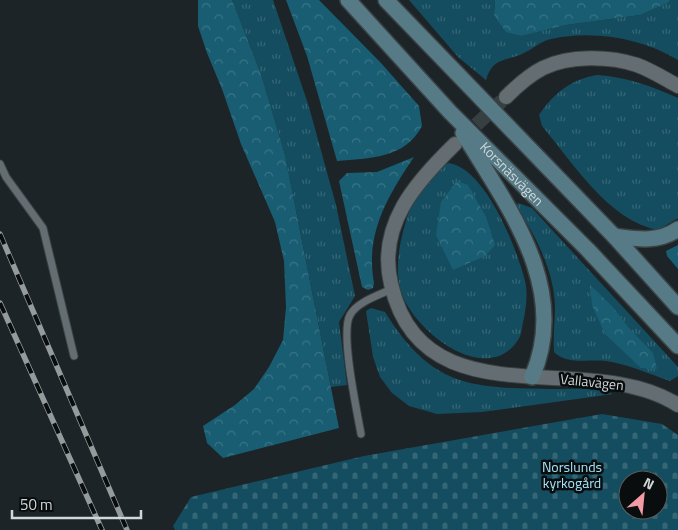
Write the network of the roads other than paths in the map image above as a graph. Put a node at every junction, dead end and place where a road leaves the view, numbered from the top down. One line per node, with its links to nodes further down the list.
1 (348, 0): 5 (main road, Korsnäsvägen)
2 (386, 0): 9 (main road, Korsnäsvägen)
3 (678, 86): 4 (street)
4 (506, 97)
5 (450, 112): 12 (main road, Korsnäsvägen); 14 (main road)
6 (456, 144): 10 (street, Vallavägen)
7 (0, 164): 13 (lane)
8 (678, 229): 9 (main road)
9 (614, 236): 11 (main road, Korsnäsvägen)
10 (392, 289): 14 (street, Vallavägen); 16 (lane)
11 (678, 306)
12 (678, 346)
13 (74, 356)
14 (532, 377): 15 (street, Vallavägen)
15 (678, 405)
16 (361, 434)

